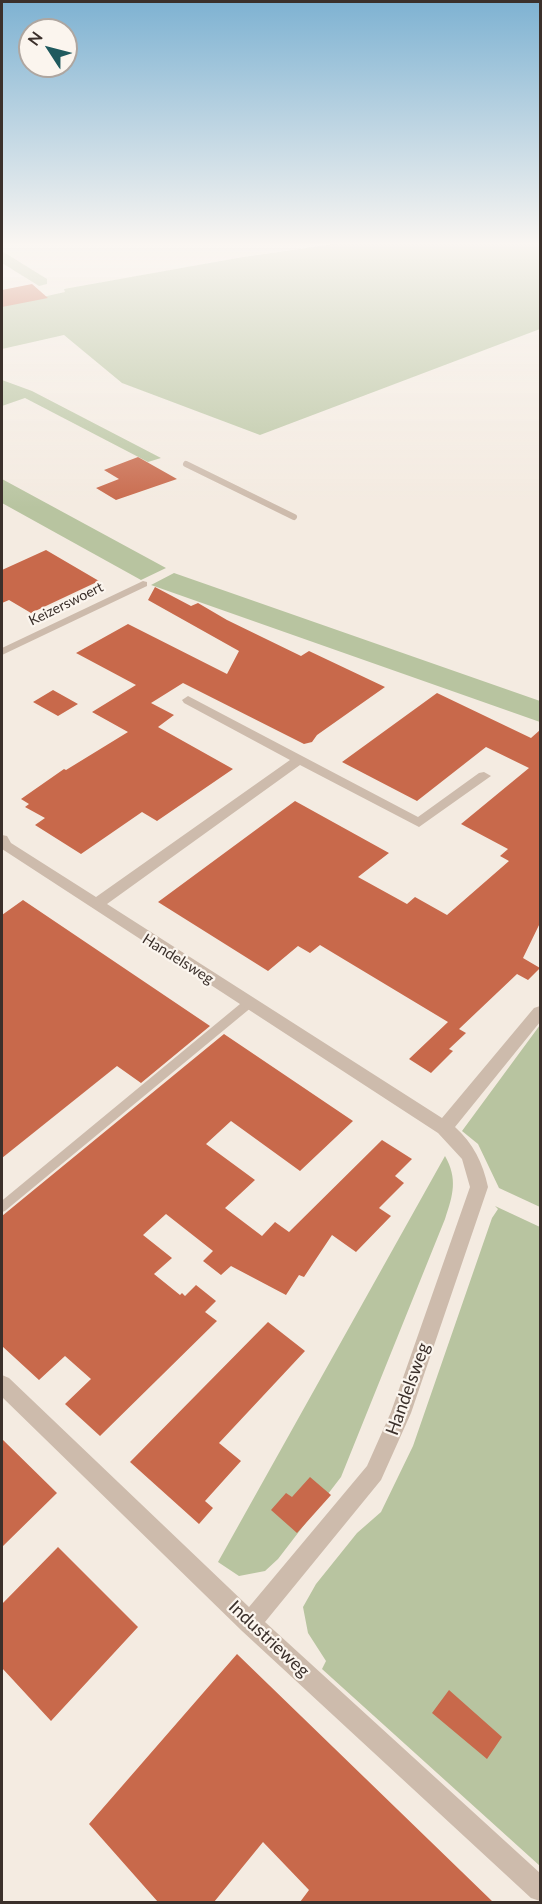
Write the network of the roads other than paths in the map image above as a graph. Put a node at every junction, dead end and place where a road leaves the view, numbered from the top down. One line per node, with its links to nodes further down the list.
1 (186, 464): 2 (lane)
2 (294, 517)
3 (143, 584): 4 (street, Keizerswoert)
4 (2, 652)
5 (188, 700): 6 (street)
6 (298, 760): 7 (street); 9 (street)
7 (484, 776)
8 (2, 839): 9 (street, Handelsweg)
9 (95, 905): 10 (street, Handelsweg)
10 (249, 1003): 12 (street, Handelsweg); 13 (lane)
11 (540, 1012): 12 (street)
12 (444, 1128): 15 (street, Handelsweg)
13 (2, 1207)
14 (2, 1384): 15 (street, Industrieweg)
15 (250, 1623): 16 (street, Industrieweg)
16 (540, 1889)

